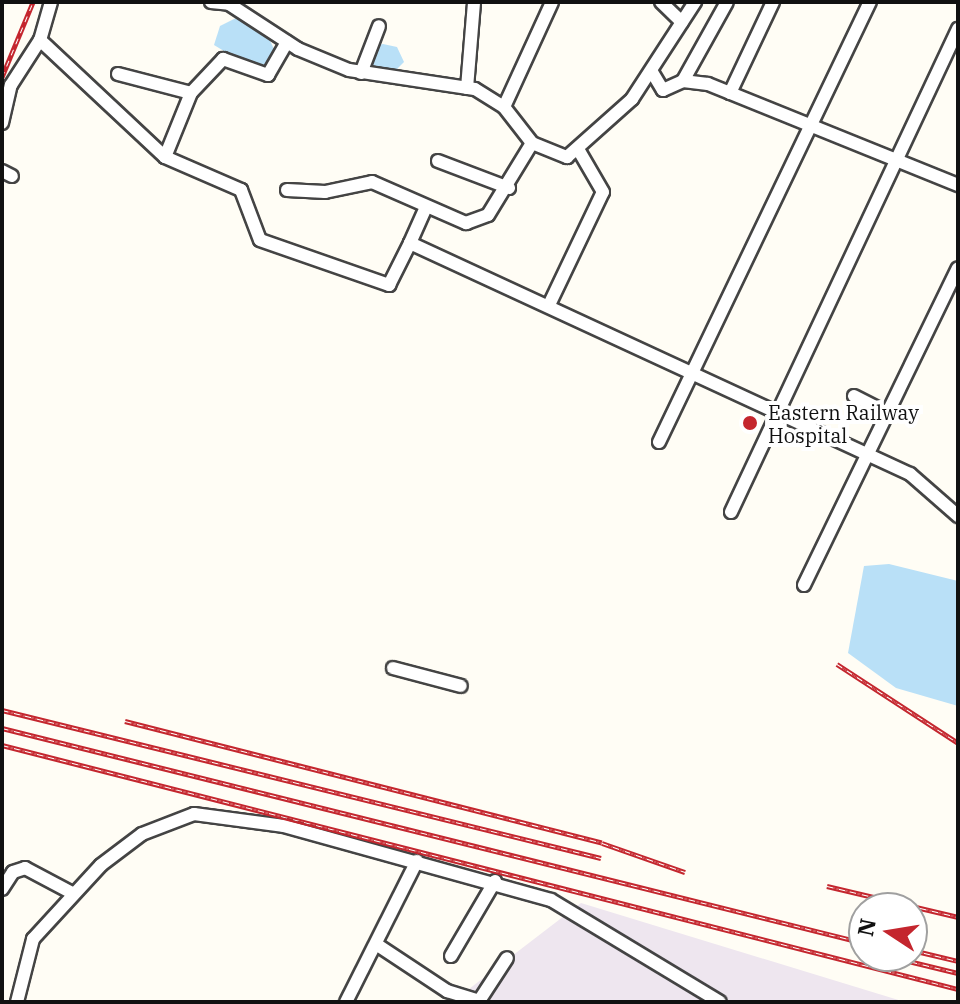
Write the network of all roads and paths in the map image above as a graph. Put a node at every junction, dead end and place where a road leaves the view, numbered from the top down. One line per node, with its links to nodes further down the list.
1 (51, 2): 14 (street)
2 (211, 2): 10 (street)
3 (474, 2): 20 (street)
4 (552, 2): 23 (street)
5 (661, 2): 11 (street)
6 (695, 2): 11 (street)
7 (727, 2): 19 (street)
8 (773, 2): 22 (street)
9 (870, 2): 25 (street)
10 (232, 4): 15 (street)
11 (682, 22): 16 (street)
12 (379, 26): 17 (street)
13 (958, 29): 29 (street)
14 (40, 40): 24 (street); 28 (street)
15 (287, 42): 17 (street); 21 (street)
16 (652, 72): 19 (street); 27 (street)
17 (361, 73): 20 (street)
18 (118, 74): 21 (street)
19 (683, 81): 22 (street)
20 (467, 88): 23 (street)
21 (191, 93): 28 (street)
22 (730, 93): 25 (street)
23 (504, 107): 26 (street)
24 (2, 123)
25 (813, 127): 29 (street); 38 (street)
26 (532, 143): 27 (street); 32 (street)
27 (578, 149): 37 (street)
28 (165, 157): 35 (street)
29 (895, 158): 31 (street); 40 (street)
30 (438, 161): 32 (street)
31 (958, 185)
32 (509, 188): 34 (street)
33 (287, 190): 34 (street)
34 (425, 209): 35 (street)
35 (410, 243): 37 (street)
36 (957, 275): 41 (street)
37 (549, 305): 38 (street)
38 (693, 373): 40 (street); 42 (street)
39 (854, 396): 41 (street)
40 (776, 411): 43 (street); 45 (street)
41 (887, 413): 43 (street)
42 (659, 442)
43 (866, 454): 46 (street); 47 (street)
44 (958, 497): 46 (street)
45 (731, 512)
46 (955, 513)
47 (804, 585)
48 (393, 668): 49 (street)
49 (461, 686)
50 (417, 861): 51 (street); 53 (street); 54 (street)
51 (495, 881): 55 (street); 59 (street)
52 (2, 889): 53 (street)
53 (74, 894): 57 (street)
54 (379, 946): 56 (street); 58 (street)
55 (451, 956)
56 (507, 958)
57 (17, 1002)
58 (346, 1002)
59 (720, 1002)

